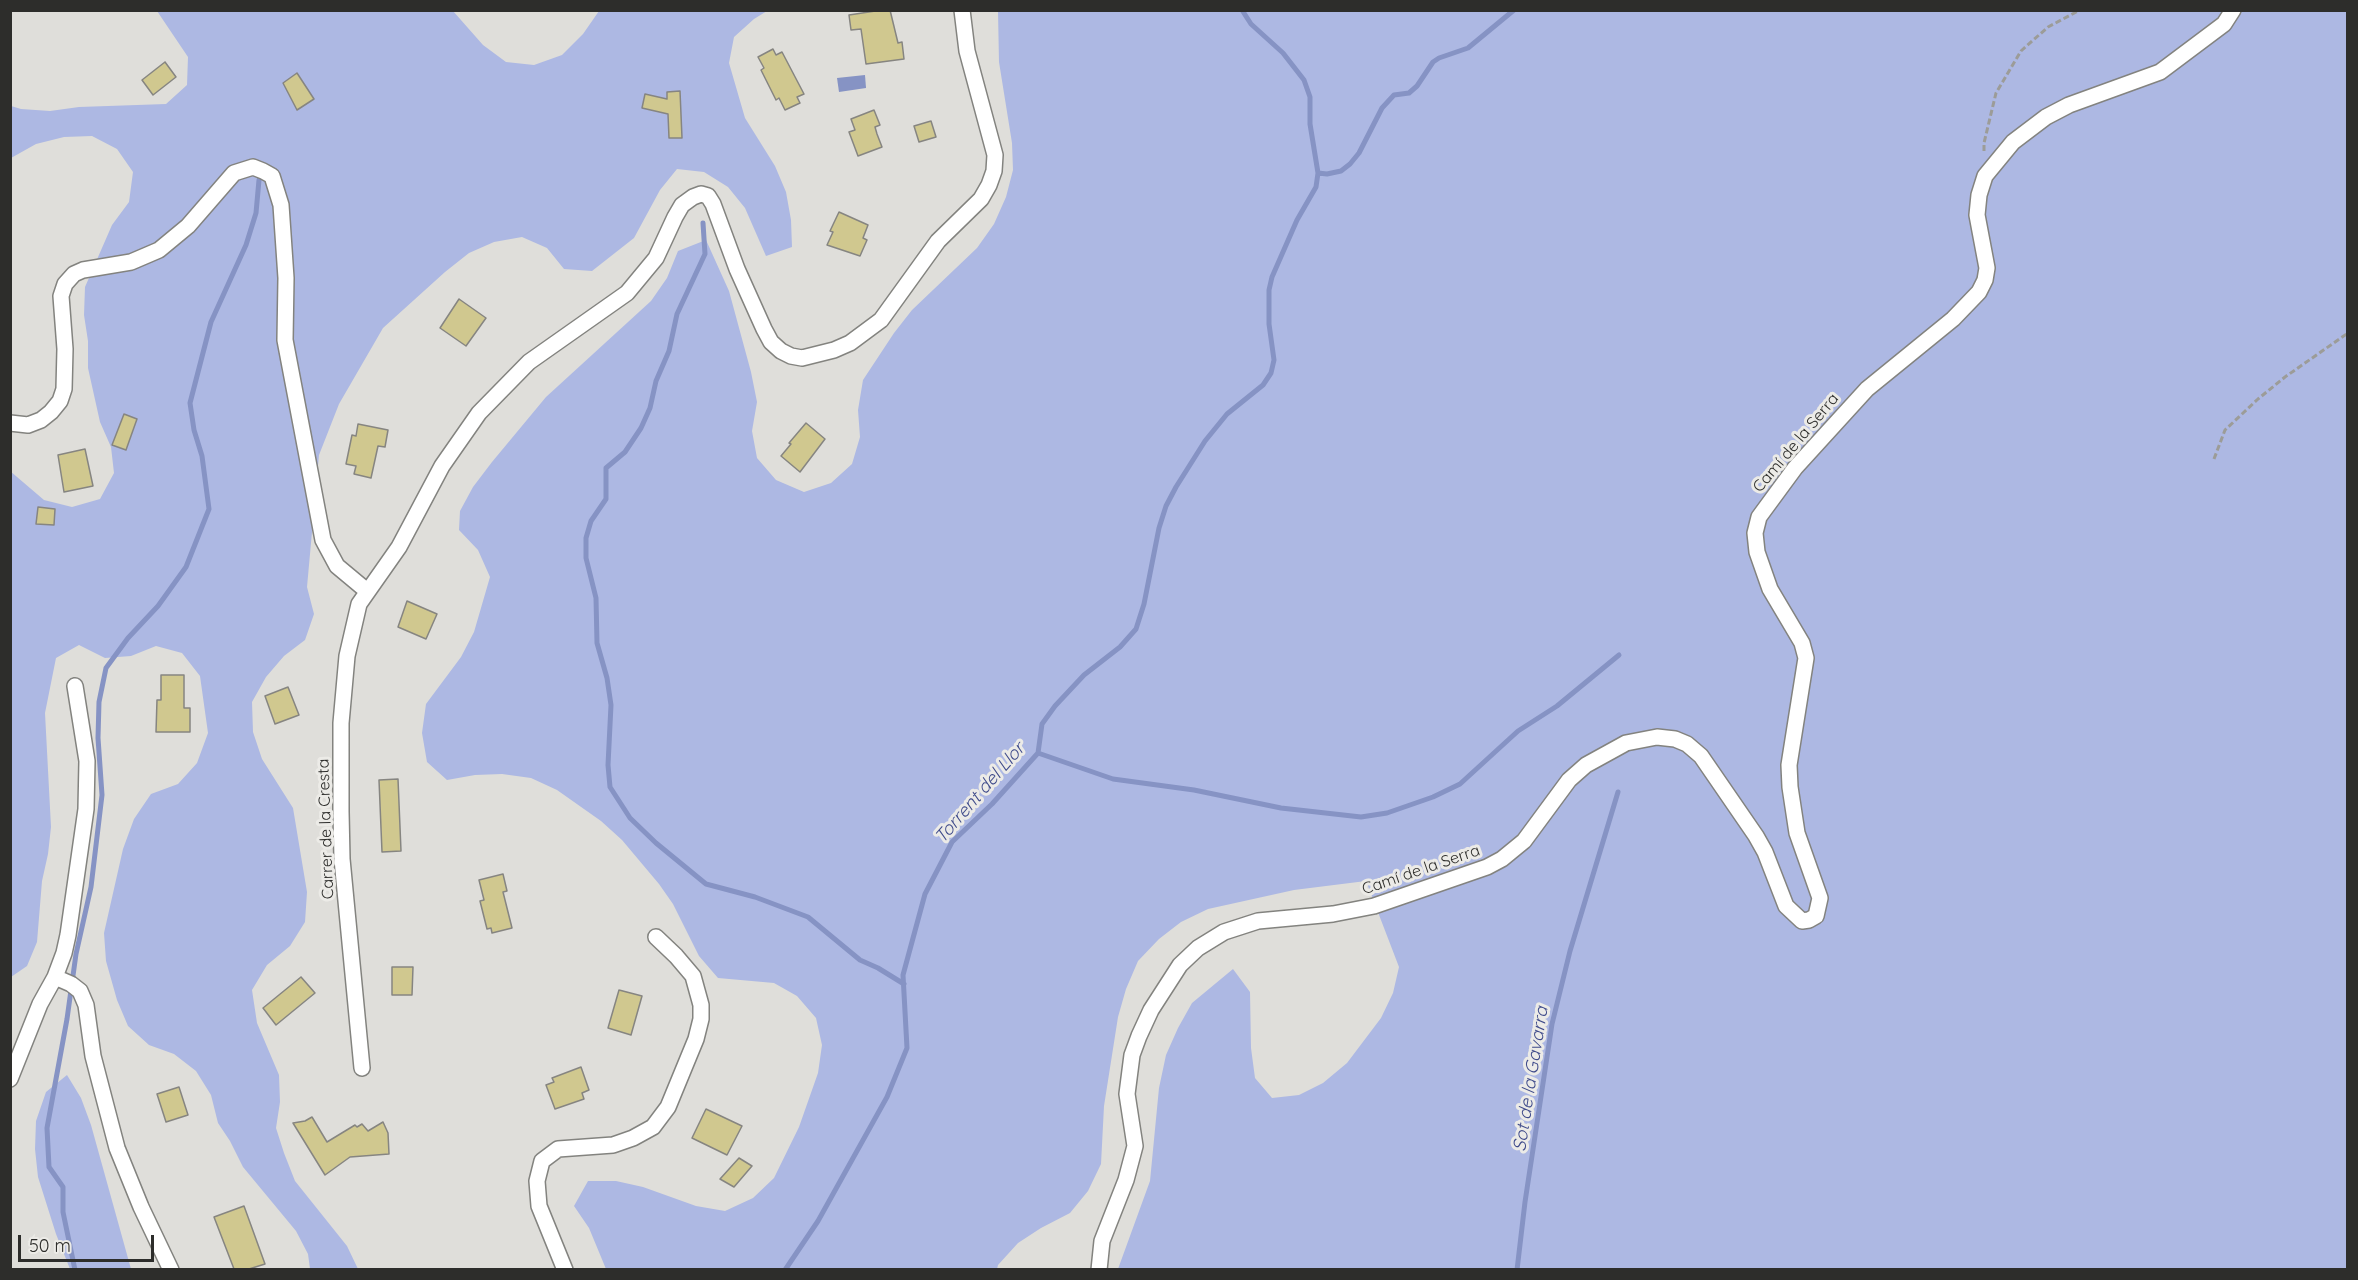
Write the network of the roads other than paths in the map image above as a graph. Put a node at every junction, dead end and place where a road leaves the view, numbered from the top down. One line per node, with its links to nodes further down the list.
1 (962, 10): 4 (street, Carrer de la Cresta)
2 (2234, 10): 12 (street, Camí de la Serra)
3 (10, 423): 4 (street)
4 (366, 591): 8 (street, Carrer de la Cresta)
5 (75, 686): 7 (street)
6 (656, 937): 11 (street)
7 (55, 976): 9 (street); 10 (street)
8 (362, 1068)
9 (10, 1079)
10 (171, 1269)
11 (566, 1269)
12 (1099, 1269)

